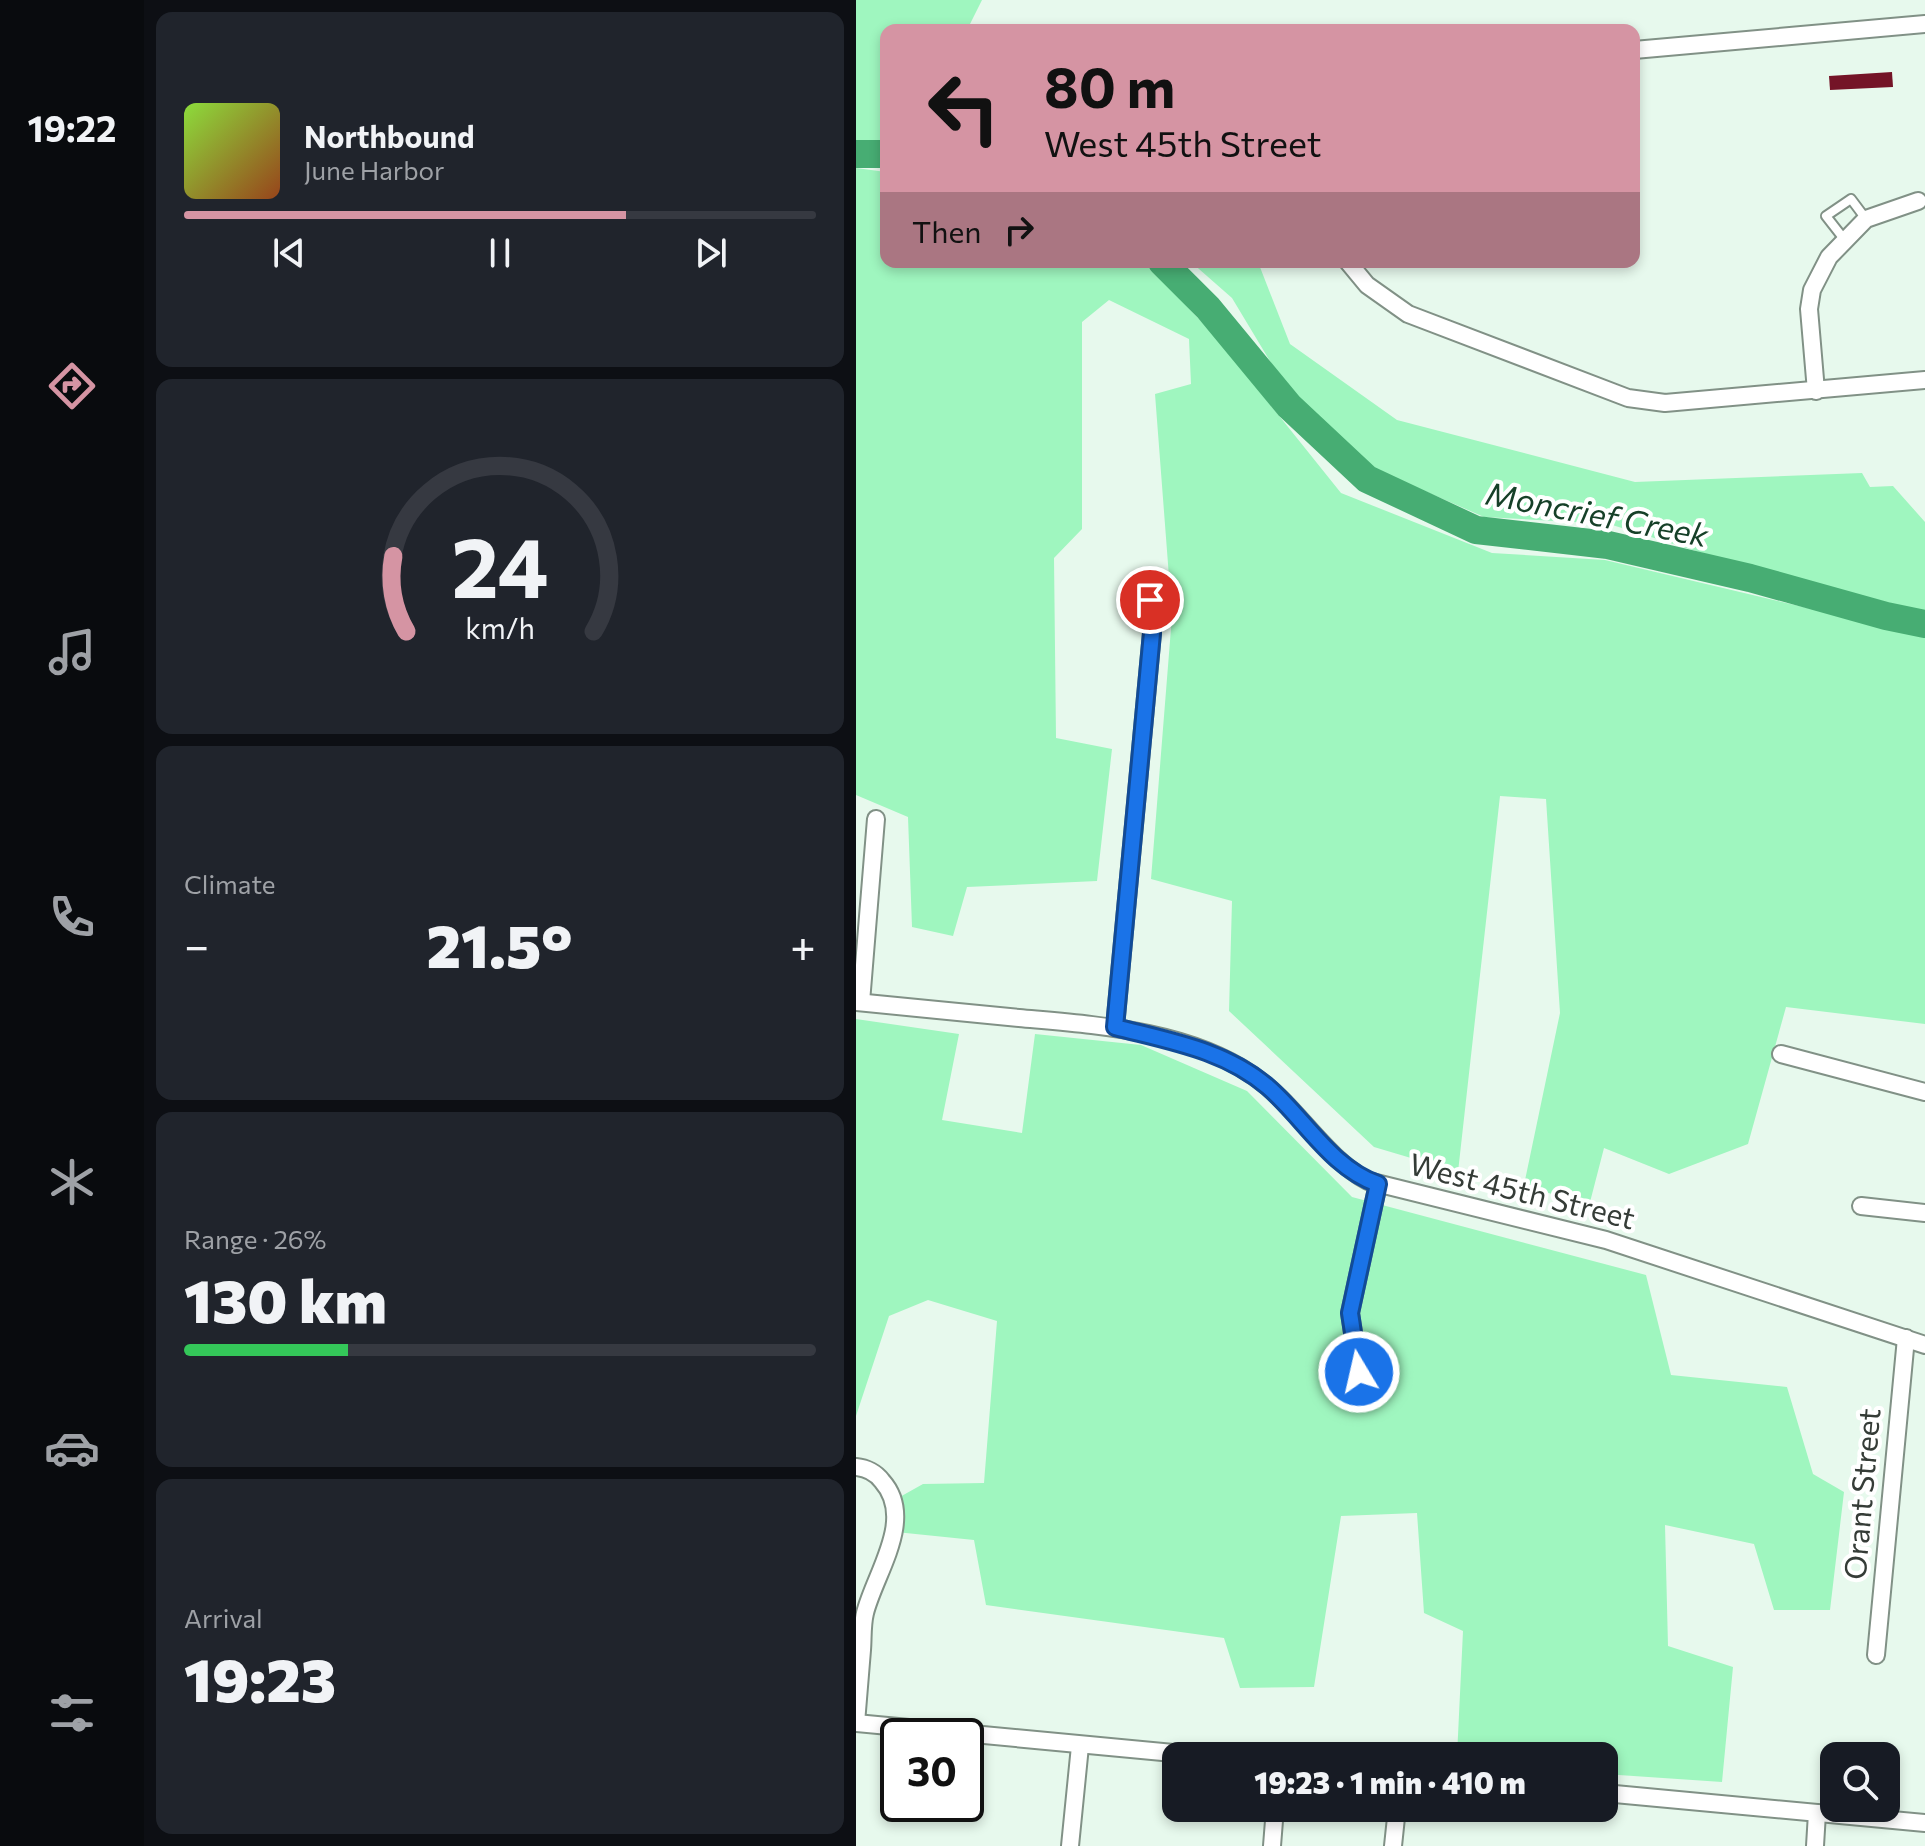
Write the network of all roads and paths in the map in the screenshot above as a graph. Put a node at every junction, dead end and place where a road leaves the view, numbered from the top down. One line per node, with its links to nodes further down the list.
1 (1925, 24): 2 (street)
2 (1640, 49)
3 (1918, 201): 4 (street)
4 (1866, 219): 5 (street); 5 (lane)
5 (1844, 239): 8 (street)
6 (1353, 268): 8 (street)
7 (1925, 380): 8 (street)
8 (1816, 391)
9 (1150, 600): 12 (street)
10 (876, 819): 11 (street)
11 (858, 1002): 12 (street, West 45th Street)
12 (1115, 1027): 15 (street, West 45th Street)
13 (1781, 1054): 14 (street)
14 (1925, 1092)
15 (1378, 1184): 18 (street, West 45th Street); 20 (street)
16 (1861, 1206): 17 (street)
17 (1925, 1213)
18 (1906, 1338): 19 (street, West 45th Street); 22 (street, Orant Street)
19 (1925, 1345)
20 (1359, 1372)
21 (856, 1467): 23 (street)
22 (1876, 1655)
23 (856, 1723): 24 (street)
24 (1080, 1746): 25 (street); 31 (street)
25 (1162, 1753)
26 (1618, 1794): 27 (street)
27 (1817, 1813): 30 (street); 34 (street)
28 (1274, 1822): 32 (street)
29 (1396, 1822): 33 (street)
30 (1925, 1823)
31 (1070, 1846)
32 (1272, 1846)
33 (1393, 1846)
34 (1815, 1846)

